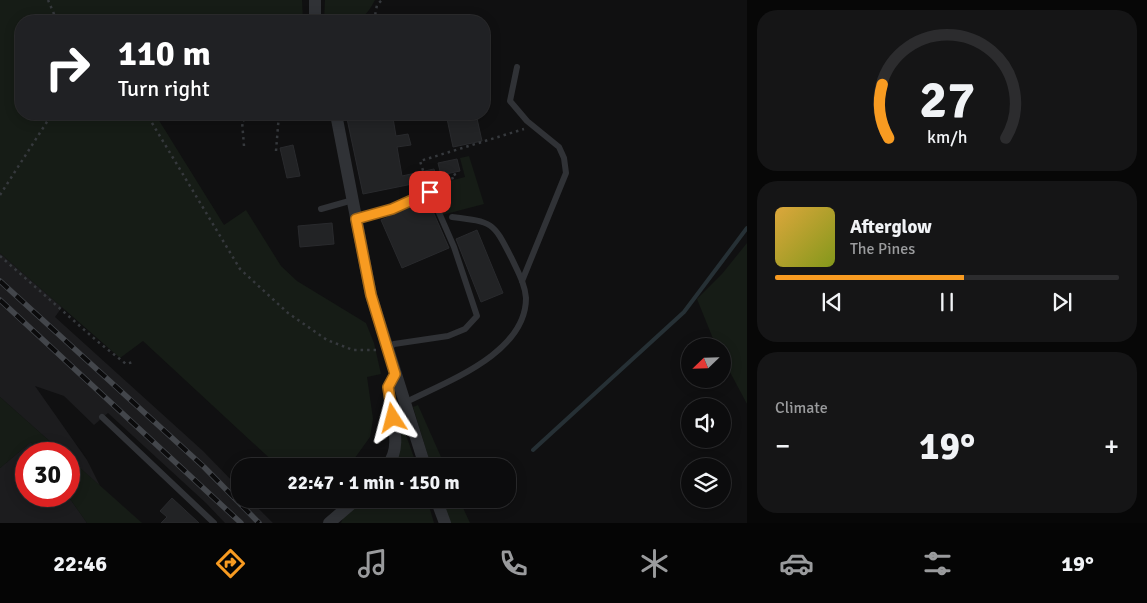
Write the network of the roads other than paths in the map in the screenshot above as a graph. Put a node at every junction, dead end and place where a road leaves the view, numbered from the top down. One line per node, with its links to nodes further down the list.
1 (315, 0): 2 (street)
2 (315, 15)
3 (517, 67): 9 (lane)
4 (337, 120): 5 (street)
5 (353, 200): 6 (lane); 8 (street)
6 (321, 209)
7 (452, 217): 9 (lane)
8 (356, 219): 10 (street); 10 (lane)
9 (522, 281): 12 (lane)
10 (388, 349): 11 (street)
11 (395, 374): 12 (street); 14 (street)
12 (404, 403): 15 (street)
13 (102, 417): 18 (lane)
14 (392, 458)
15 (422, 458)
16 (347, 508): 19 (street)
17 (439, 508): 20 (street)
18 (214, 523)
19 (329, 523)
20 (445, 523)

